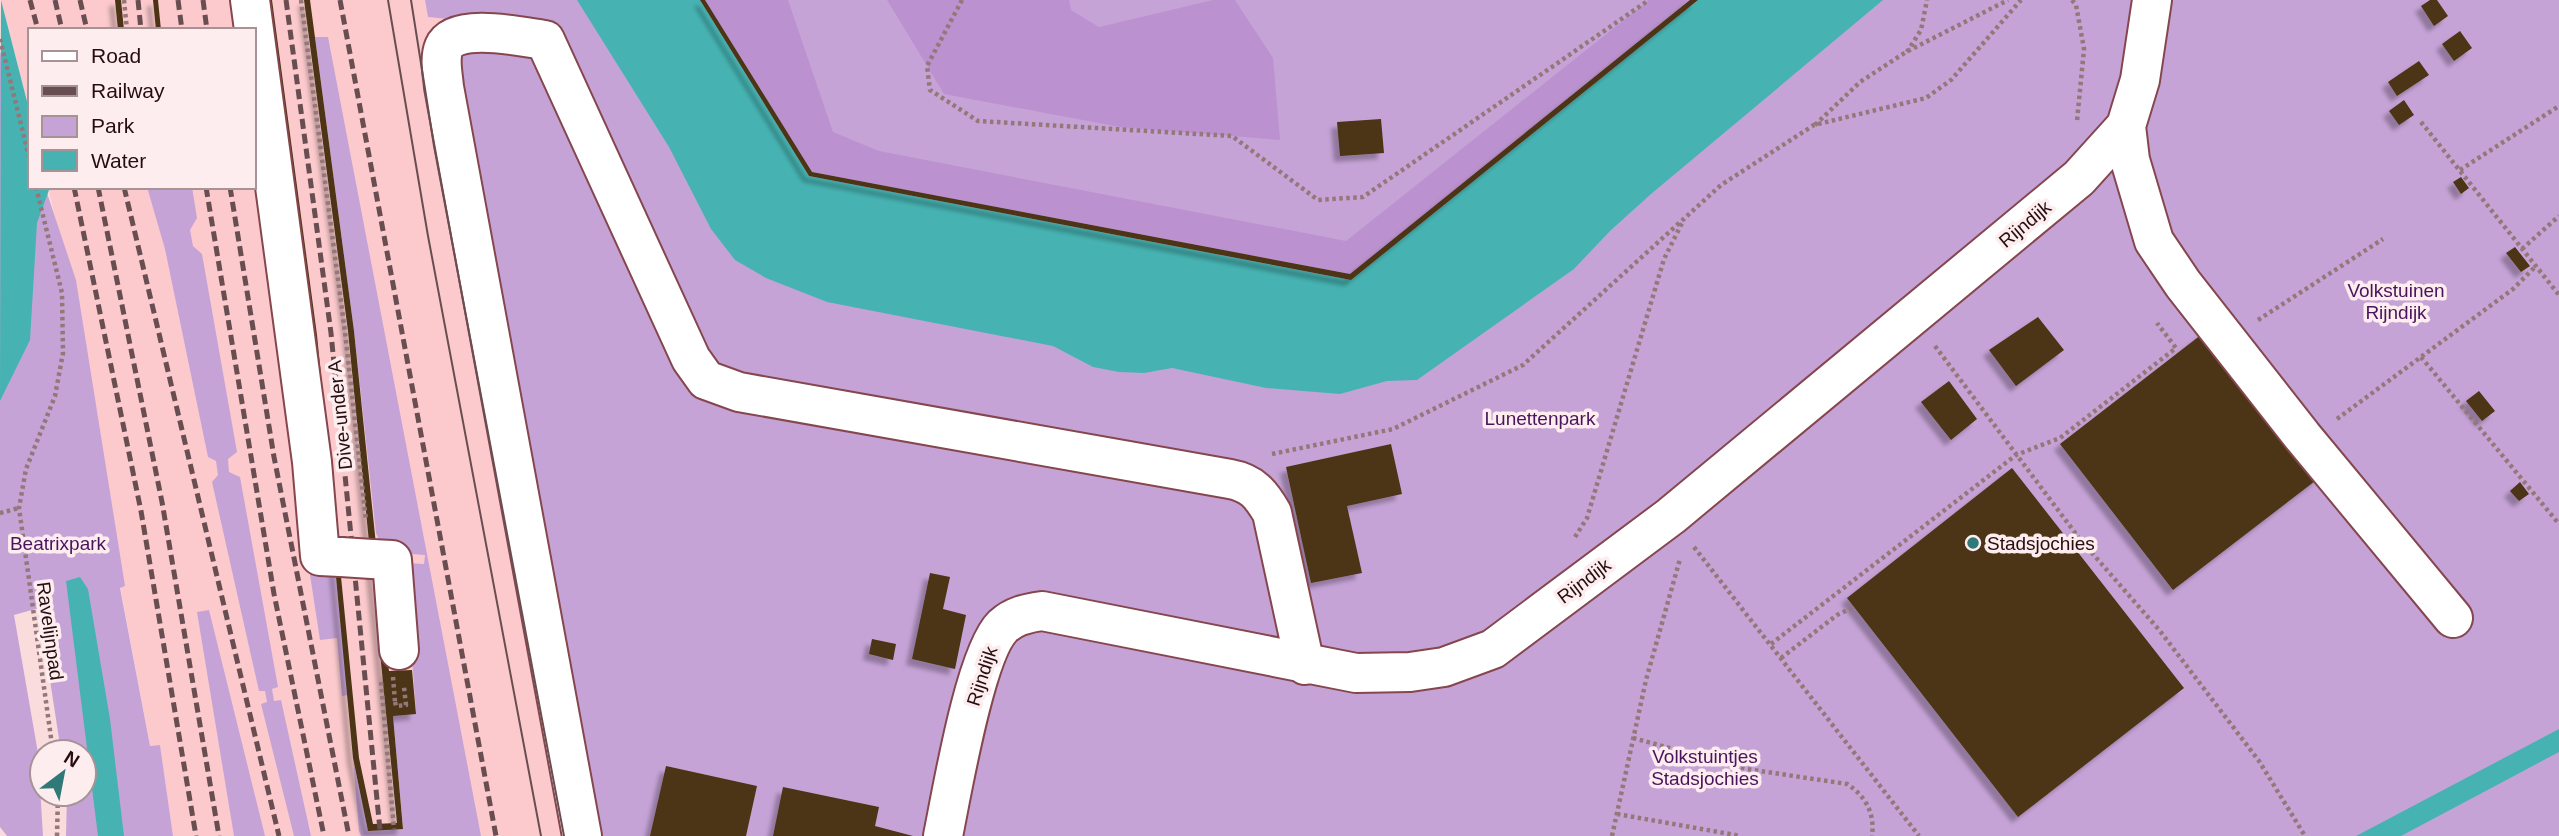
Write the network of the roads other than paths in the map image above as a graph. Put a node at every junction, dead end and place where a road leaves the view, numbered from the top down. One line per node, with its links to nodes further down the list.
1 (250, 0): 3 (street)
2 (2152, 0): 5 (street, Rijndijk)
3 (254, 28)
4 (256, 45): 8 (street)
5 (2126, 126): 6 (street); 7 (street, Rijndijk)
6 (2453, 618)
7 (1305, 665): 9 (street); 10 (street, Rijndijk)
8 (391, 668)
9 (582, 836)
10 (943, 836)

